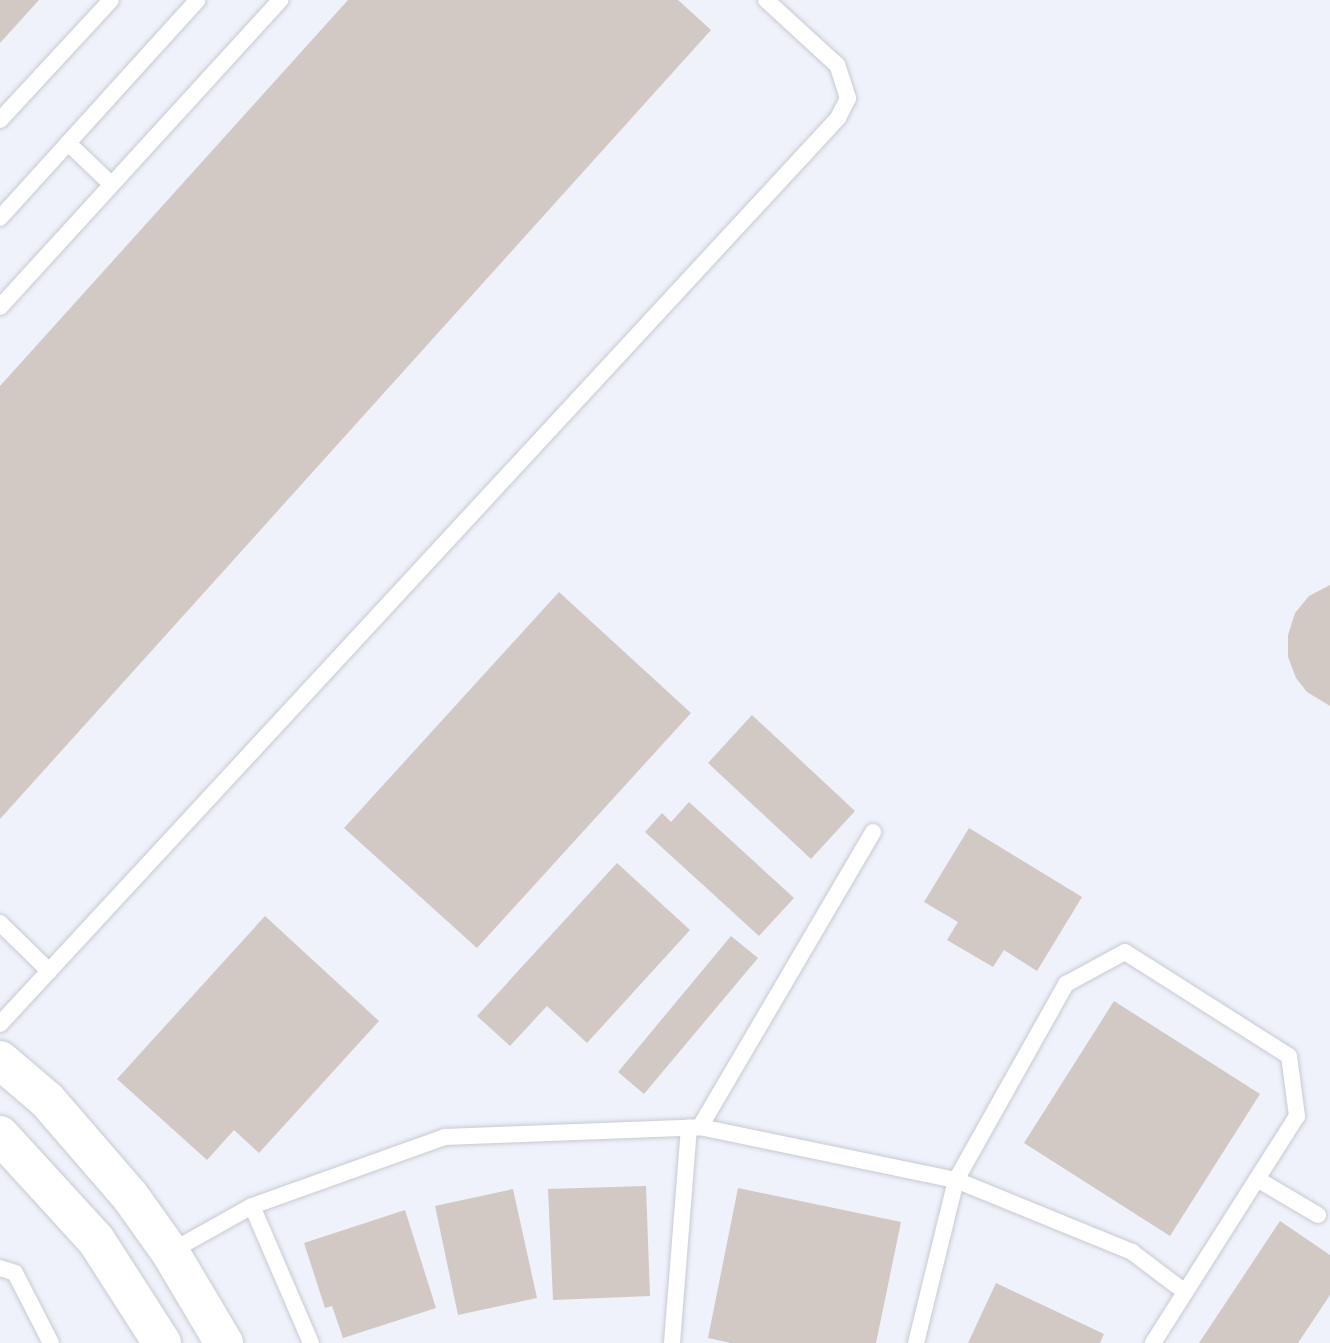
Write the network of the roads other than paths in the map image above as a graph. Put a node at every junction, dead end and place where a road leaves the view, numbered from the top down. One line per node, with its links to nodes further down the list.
1 (111, 0): 5 (lane)
2 (198, 0): 6 (lane)
3 (280, 0): 7 (lane)
4 (766, 0): 12 (lane)
5 (0, 120)
6 (68, 143): 7 (lane); 8 (lane)
7 (111, 184): 9 (lane)
8 (0, 218)
9 (0, 307)
10 (873, 832): 15 (lane)
11 (0, 923): 12 (lane)
12 (49, 971): 13 (lane)
13 (0, 1024)
14 (0, 1060): 21 (main road)
15 (695, 1128): 17 (lane); 19 (lane); 28 (lane)
16 (0, 1135): 25 (main road)
17 (956, 1180): 18 (lane); 23 (lane); 29 (lane)
18 (1257, 1180): 20 (lane); 23 (lane)
19 (252, 1206): 21 (lane); 27 (lane)
20 (1318, 1215)
21 (170, 1252): 26 (main road)
22 (0, 1268): 24 (lane)
23 (1185, 1292): 30 (lane)
24 (51, 1343)
25 (162, 1343)
26 (224, 1343)
27 (311, 1343)
28 (673, 1343)
29 (916, 1343)
30 (1153, 1343)

